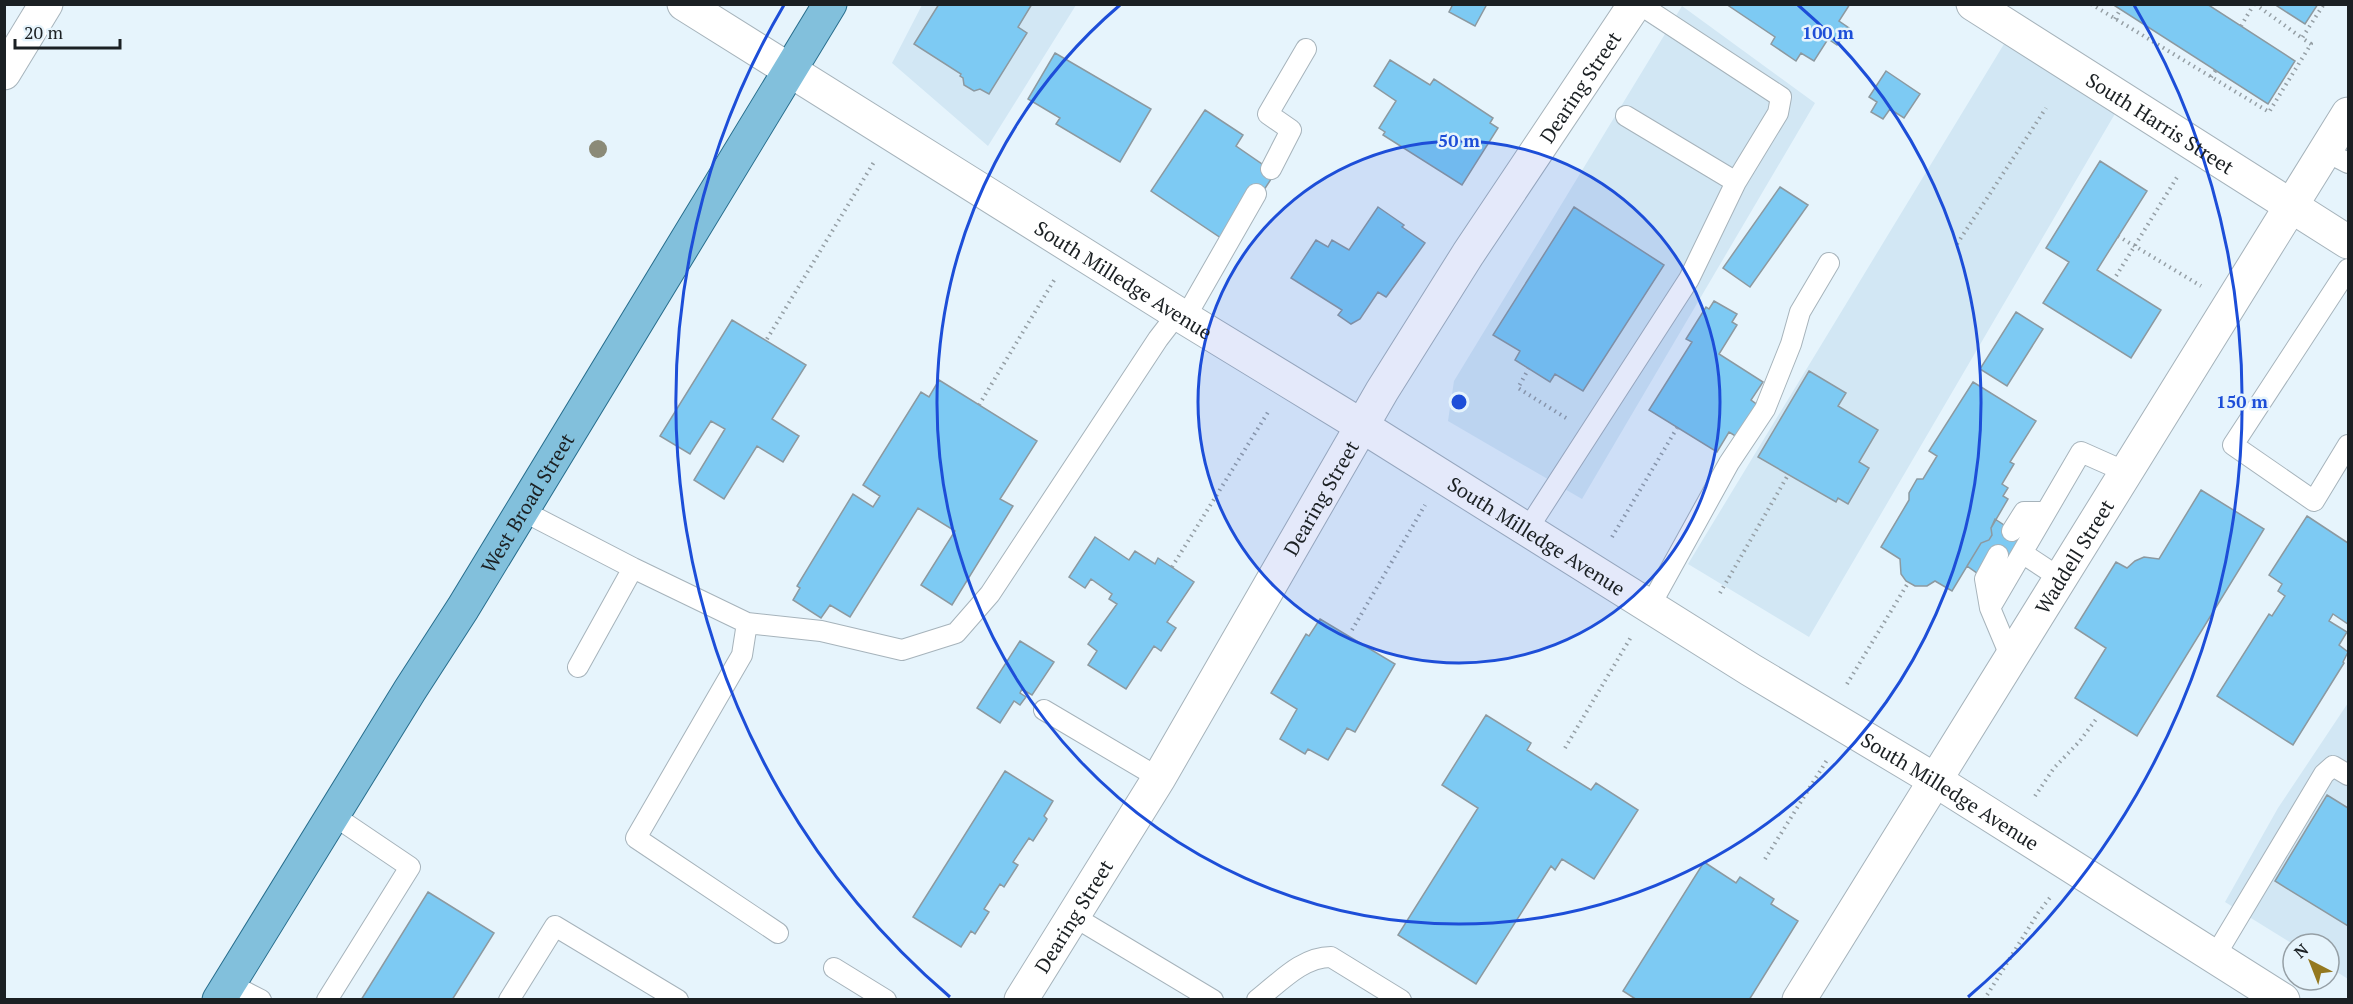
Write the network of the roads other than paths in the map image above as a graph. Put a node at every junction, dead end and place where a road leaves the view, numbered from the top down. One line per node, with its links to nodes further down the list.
1 (46, 4): 7 (street)
2 (684, 4): 8 (street, South Milledge Avenue)
3 (830, 4): 8 (main road, West Broad Street)
4 (1637, 4): 13 (lane); 20 (street, Dearing Street)
5 (1991, 9): 15 (street, South Harris Street)
6 (1306, 49): 12 (lane)
7 (8, 58)
8 (791, 72): 19 (street, South Milledge Avenue); 23 (main road, West Broad Street)
9 (2349, 114): 11 (street, Waddell Street)
10 (1626, 116): 13 (lane)
11 (2337, 157): 15 (street, Waddell Street)
12 (1271, 169)
13 (1736, 182): 25 (lane)
14 (1256, 194): 19 (lane)
15 (2291, 205): 16 (street, South Harris Street); 22 (street, Waddell Street)
16 (2349, 242)
17 (1829, 263): 31 (lane)
18 (2349, 268): 21 (lane)
19 (1182, 315): 20 (street, South Milledge Avenue); 33 (lane)
20 (1362, 426): 25 (street, South Milledge Avenue); 38 (street, Dearing Street)
21 (2349, 445)
22 (2126, 472): 24 (lane); 30 (street, Waddell Street)
23 (523, 511): 29 (lane); 40 (main road, West Broad Street)
24 (2045, 512): 26 (lane); 27 (lane)
25 (1527, 530): 31 (street, South Milledge Avenue)
26 (2012, 531)
27 (2022, 553): 30 (lane); 32 (lane)
28 (1998, 555): 32 (lane)
29 (633, 568): 33 (lane); 35 (lane)
30 (2060, 578): 34 (street, Waddell Street)
31 (1650, 606): 39 (street, South Milledge Avenue)
32 (1990, 608): 34 (lane)
33 (747, 622): 42 (lane)
34 (2011, 658): 39 (street, Waddell Street)
35 (578, 668)
36 (1044, 710): 38 (lane)
37 (2341, 771): 43 (lane)
38 (1159, 778): 41 (street, Dearing Street)
39 (1935, 780): 43 (street, South Milledge Avenue); 55 (street, Waddell Street)
40 (333, 815): 45 (main road, West Broad Street); 47 (lane)
41 (1073, 916): 51 (street, Dearing Street); 52 (lane)
42 (778, 933)
43 (2215, 956): 56 (street, South Milledge Avenue)
44 (834, 968): 50 (lane)
45 (223, 991): 46 (lane)
46 (261, 999)
47 (327, 999)
48 (509, 999): 49 (lane)
49 (678, 999)
50 (886, 999)
51 (1021, 999)
52 (1213, 999)
53 (1257, 999): 54 (lane)
54 (1401, 999)
55 (1799, 999)
56 (2283, 999)

